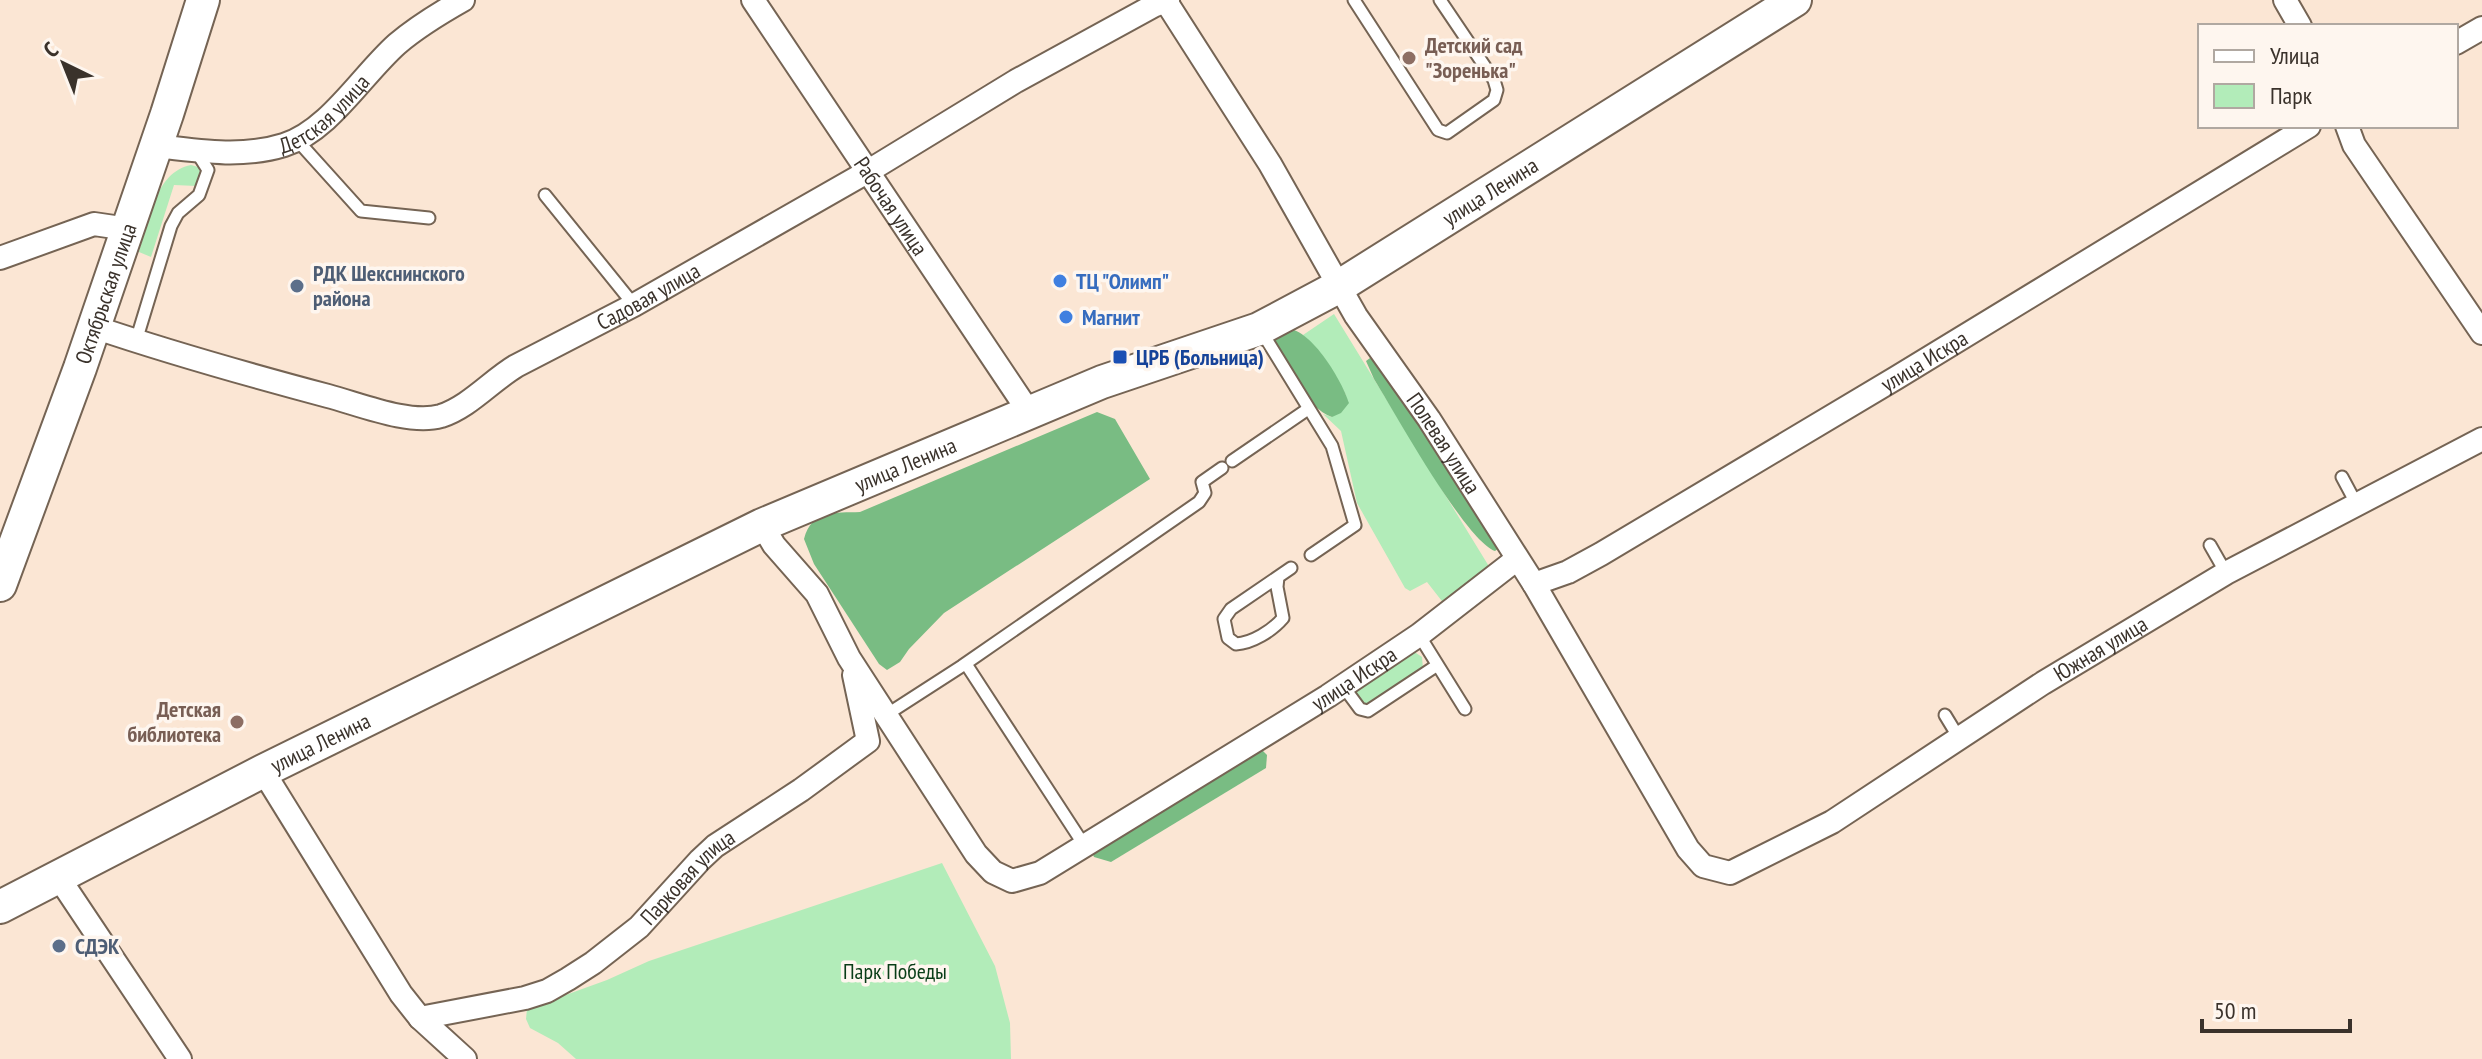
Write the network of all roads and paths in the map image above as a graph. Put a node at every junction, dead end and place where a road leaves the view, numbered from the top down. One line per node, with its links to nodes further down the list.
1 (203, 0): 15 (street, Октябрьская улица)
2 (463, 0): 14 (street, Детская улица)
3 (753, 0): 17 (street, Рабочая улица)
4 (1167, 0): 17 (street, Садовая улица); 22 (street, Полевая улица)
5 (1354, 0): 6 (lane)
6 (1440, 0)
7 (1795, 0): 22 (street, улица Ленина)
8 (2285, 0): 9 (street)
9 (2299, 24)
10 (2482, 28): 11 (street)
11 (2458, 42)
12 (2306, 128): 40 (street, улица Искра)
13 (2348, 128): 26 (street)
14 (297, 140): 16 (street, Детская улица); 19 (lane)
15 (156, 146): 16 (street, Детская улица); 20 (street, Октябрьская улица)
16 (196, 150): 27 (lane)
17 (867, 172): 23 (street, Садовая улица); 29 (street, Рабочая улица)
18 (545, 195): 23 (lane)
19 (429, 218)
20 (128, 229): 21 (street); 24 (street, Октябрьская улица)
21 (0, 258)
22 (1338, 287): 25 (street, улица Ленина); 36 (street, Полевая улица)
23 (634, 305): 27 (street, Садовая улица)
24 (94, 327): 27 (street, Садовая улица); 41 (street, Октябрьская улица)
25 (1259, 329): 28 (lane); 29 (street, улица Ленина)
26 (2482, 333)
27 (136, 341)
28 (1308, 409): 35 (lane); 44 (lane)
29 (1029, 412): 33 (street, улица Ленина)
30 (2482, 439): 32 (street, Южная улица)
31 (2342, 477): 32 (lane)
32 (2357, 505): 38 (street, Южная улица)
33 (762, 525): 43 (street); 51 (street, улица Ленина)
34 (2210, 545): 38 (lane)
35 (1311, 555)
36 (1517, 559): 40 (street, Полевая улица); 42 (street, улица Искра)
37 (1291, 568): 39 (lane)
38 (2226, 573): 50 (street, Южная улица)
39 (1278, 577): 39 (lane)
40 (1534, 584): 53 (street, Полевая улица)
41 (0, 585)
42 (1419, 635): 45 (lane); 46 (street, улица Искра)
43 (849, 658): 48 (street); 56 (street, Парковая улица)
44 (966, 664): 48 (lane); 52 (lane)
45 (1436, 666): 46 (lane); 47 (lane)
46 (1343, 686): 52 (street, улица Искра)
47 (1465, 709)
48 (886, 715): 52 (street)
49 (1945, 715): 50 (lane)
50 (1959, 738): 53 (street, Южная улица)
51 (263, 771): 54 (street, улица Ленина); 56 (street)
52 (1081, 847)
53 (1730, 873)
54 (59, 878): 55 (street, улица Ленина); 57 (street)
55 (0, 907)
56 (420, 1018): 58 (street)
57 (180, 1059)
58 (465, 1059)

